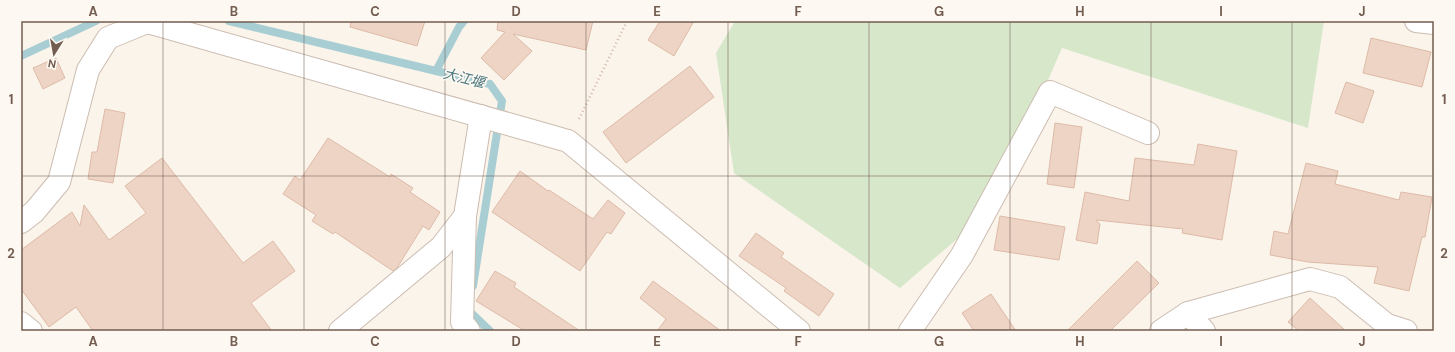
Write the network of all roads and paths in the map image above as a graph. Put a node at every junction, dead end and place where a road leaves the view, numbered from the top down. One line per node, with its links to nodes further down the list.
1 (627, 21): 7 (path)
2 (1416, 21): 4 (street)
3 (146, 22): 5 (street); 9 (street)
4 (1434, 23)
5 (481, 116): 7 (street); 8 (street)
6 (1148, 133): 16 (street)
7 (568, 141): 15 (street)
8 (465, 216): 12 (street); 14 (street)
9 (21, 222)
10 (1188, 313): 17 (street); 18 (street); 19 (street)
11 (21, 323): 13 (street)
12 (464, 328)
13 (31, 331)
14 (340, 331)
15 (798, 331)
16 (910, 331)
17 (1161, 331)
18 (1204, 331)
19 (1406, 331)

